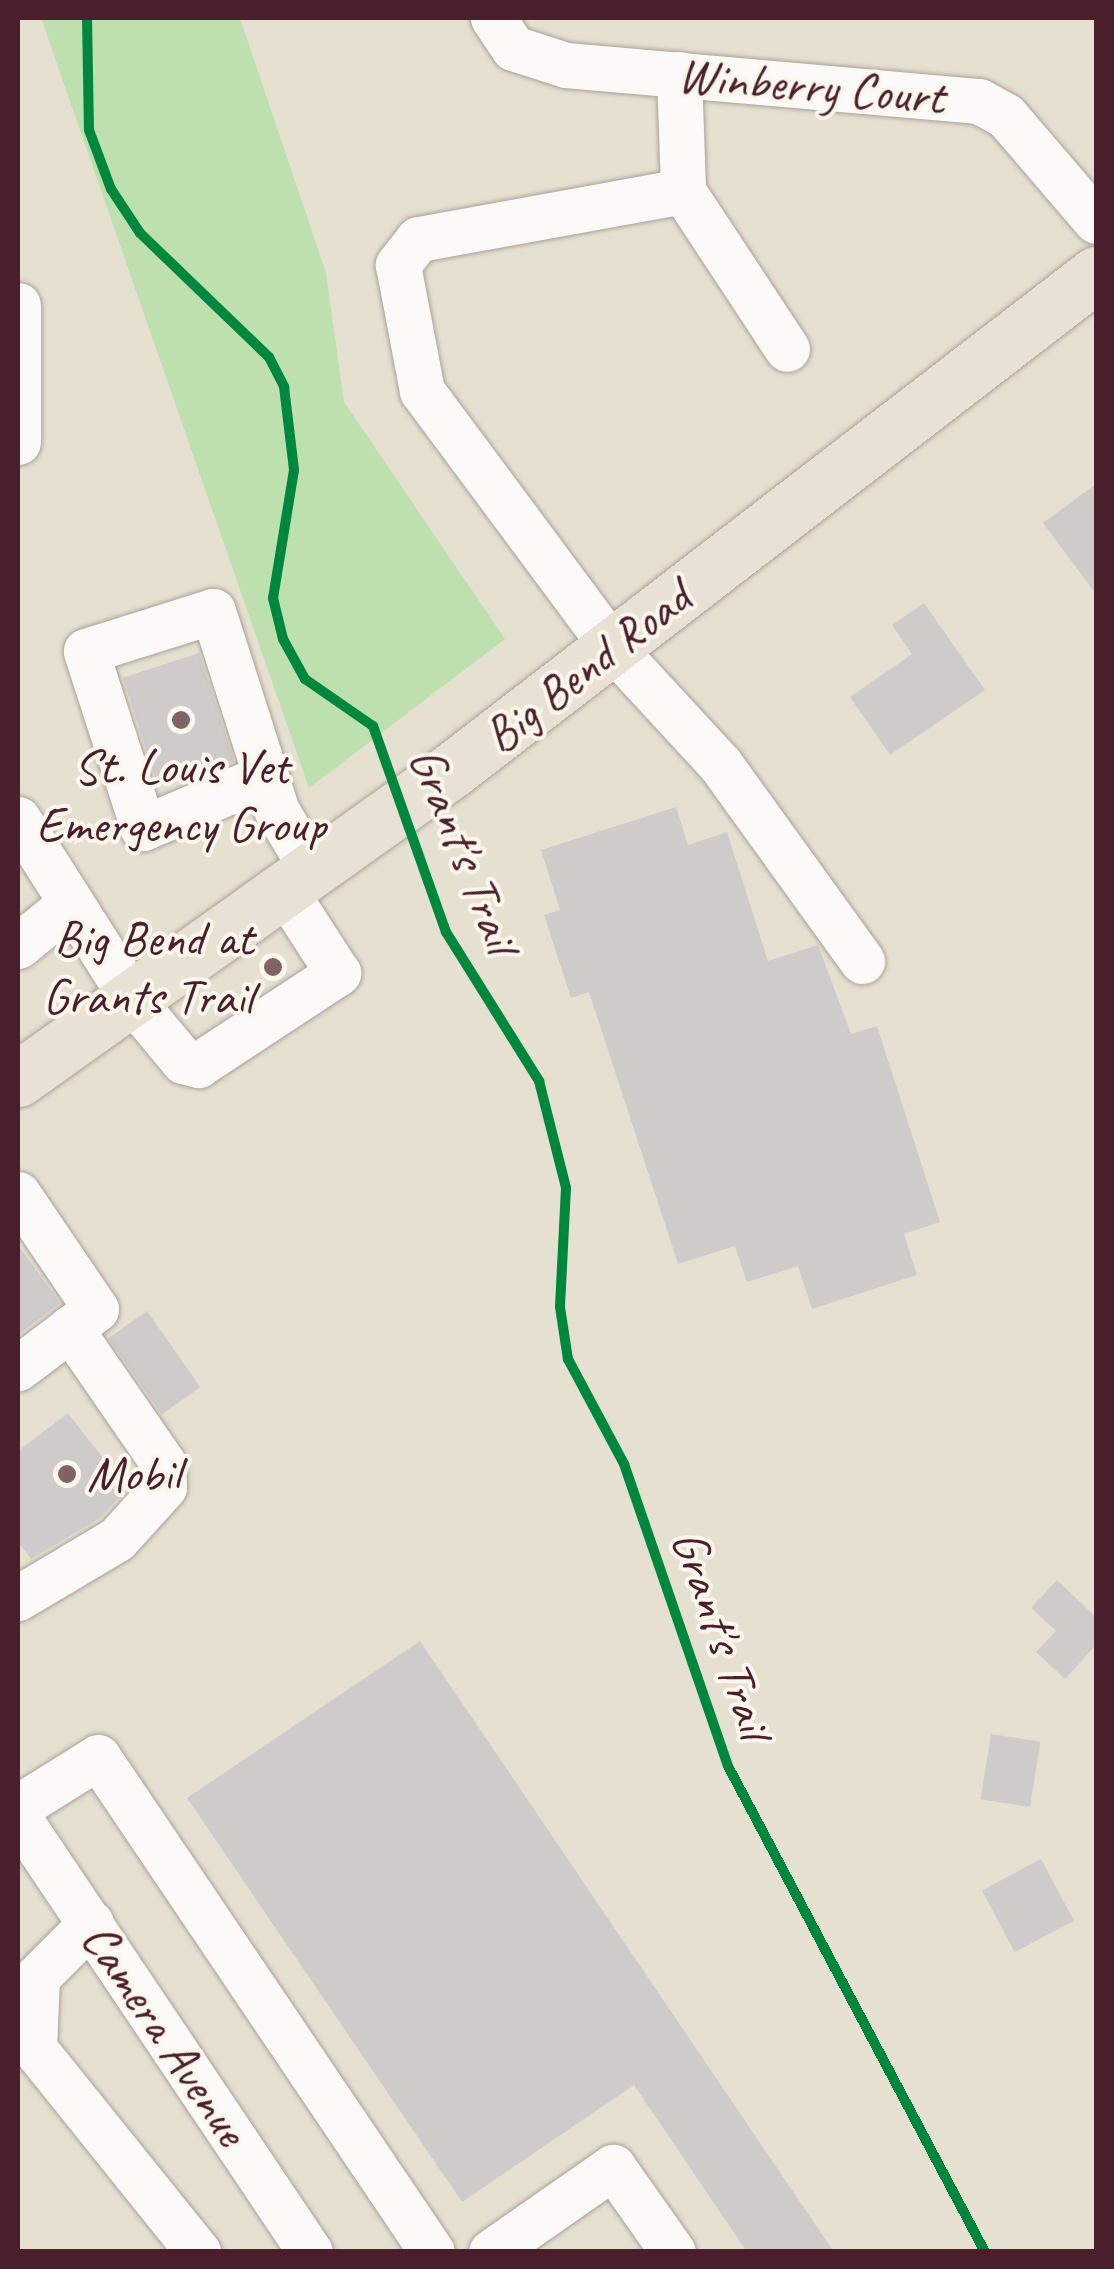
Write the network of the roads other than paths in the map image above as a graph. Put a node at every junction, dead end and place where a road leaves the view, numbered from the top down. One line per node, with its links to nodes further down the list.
1 (493, 18): 2 (street, Winberry Court)
2 (680, 74): 3 (street); 4 (street, Winberry Court)
3 (683, 191): 7 (street); 9 (street)
4 (1096, 221)
5 (1096, 274): 9 (main road, Big Bend Road)
6 (18, 305): 8 (street)
7 (787, 349)
8 (18, 442)
9 (612, 647): 12 (main road, Big Bend Road); 15 (street)
10 (266, 776): 10 (street); 12 (street)
11 (18, 819): 13 (street)
12 (299, 881): 16 (main road, Big Bend Road); 16 (street)
13 (66, 906): 14 (street); 16 (street)
14 (18, 946)
15 (862, 961)
16 (134, 1002): 17 (main road, Big Bend Road)
17 (18, 1079)
18 (18, 1194): 19 (street)
19 (70, 1328): 20 (street); 21 (street)
20 (18, 1368)
21 (18, 1598)
22 (18, 1807): 27 (street)
23 (18, 1817): 24 (street, Camera Avenue)
24 (92, 1924): 25 (street, Camera Avenue); 26 (street)
25 (295, 2242)
26 (198, 2252)
27 (432, 2252)
28 (491, 2252): 29 (street)
29 (673, 2252)

